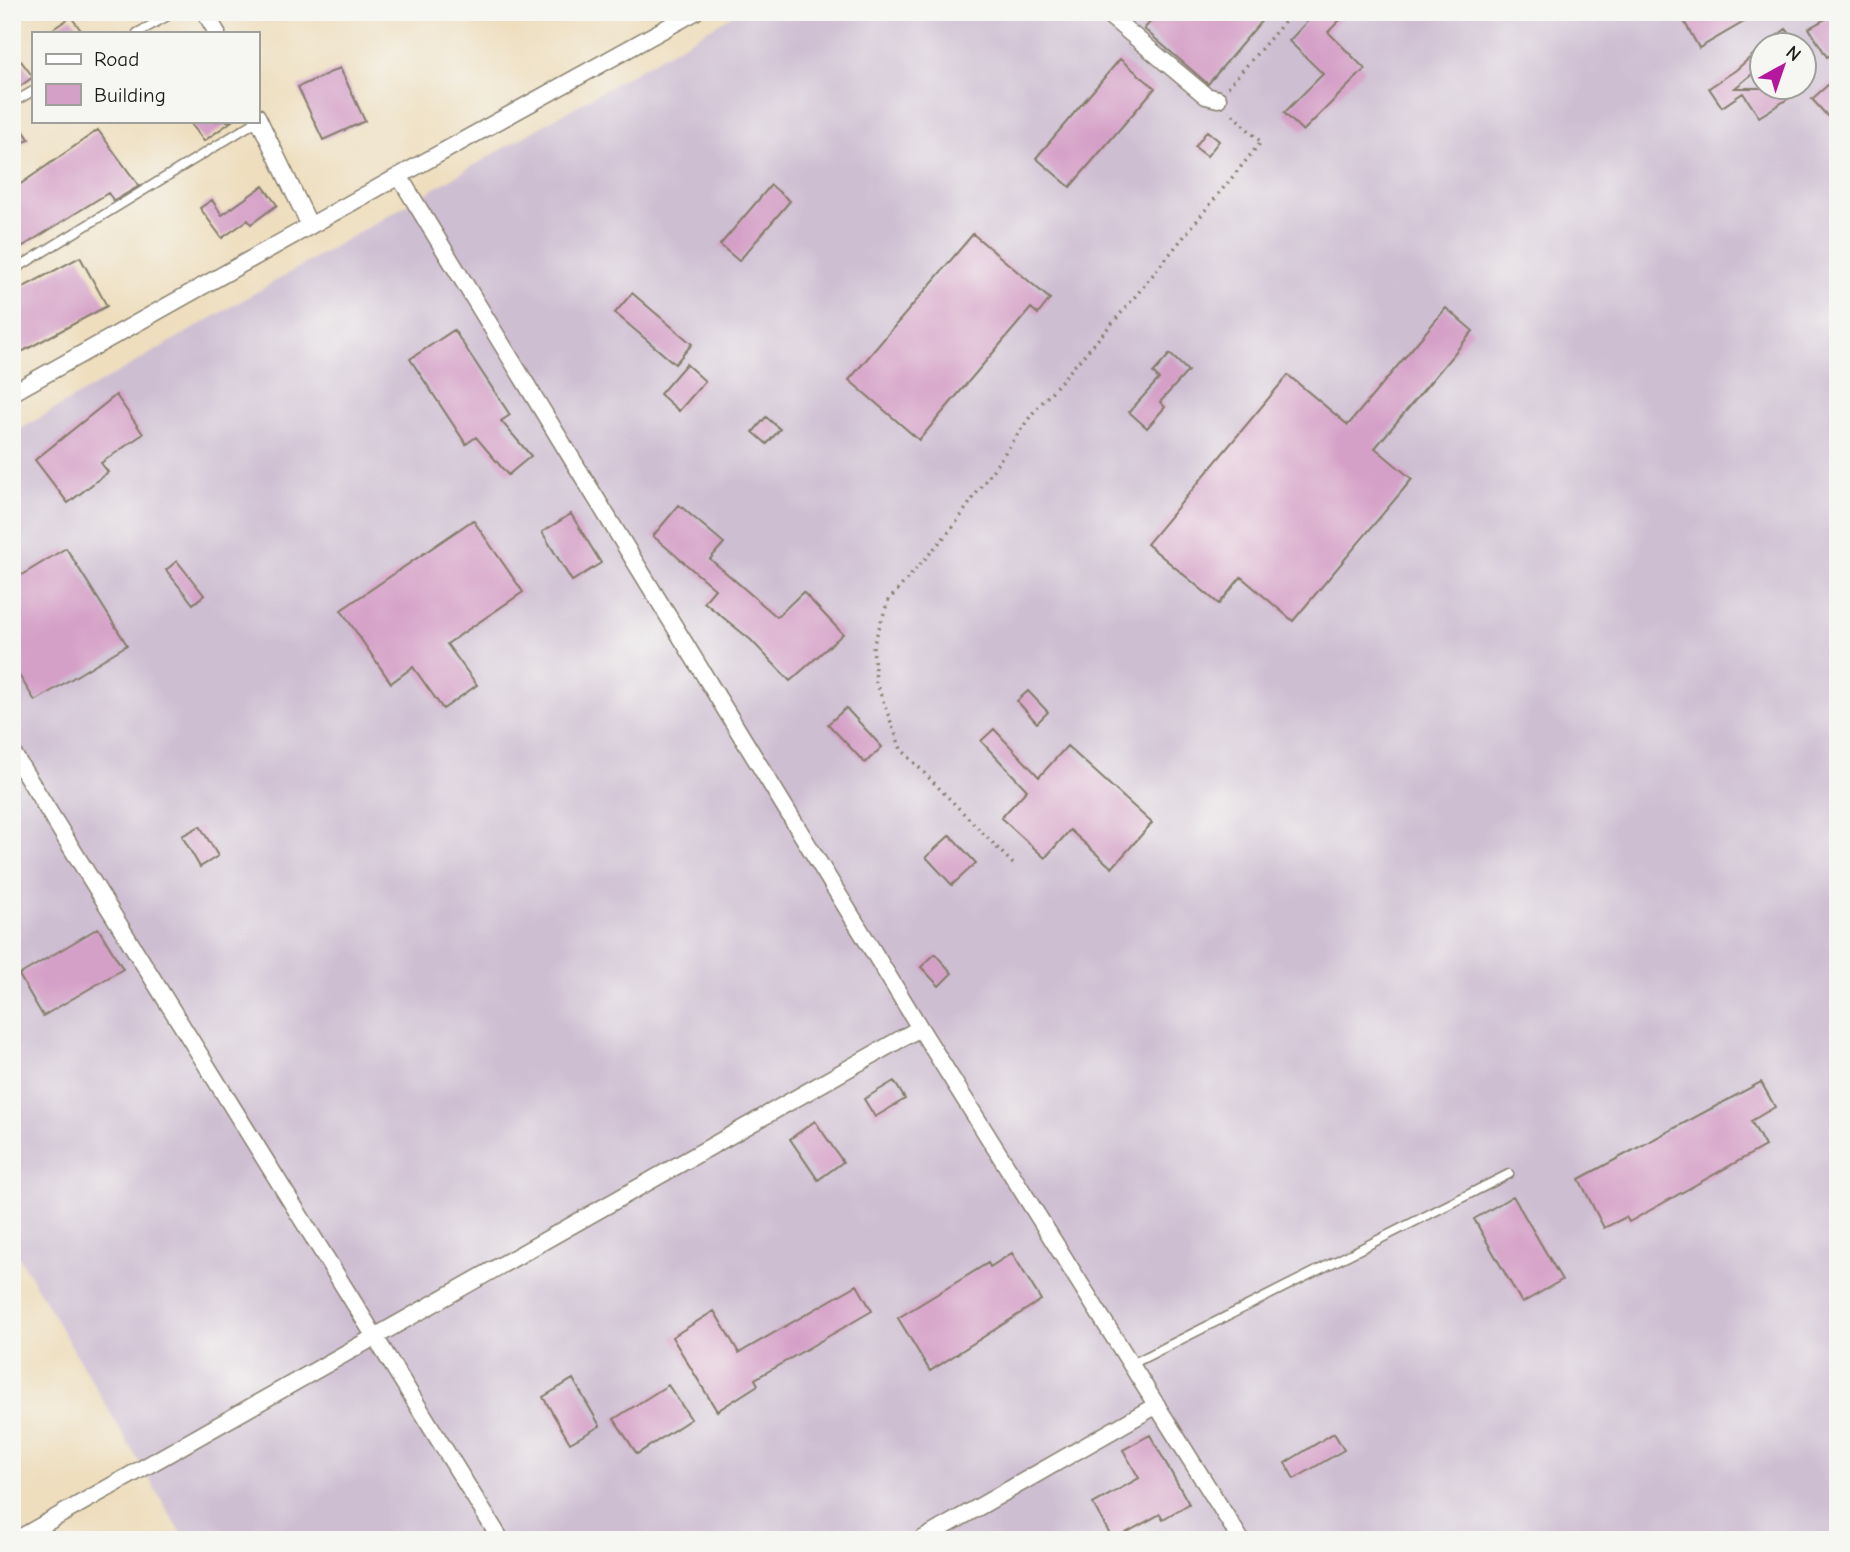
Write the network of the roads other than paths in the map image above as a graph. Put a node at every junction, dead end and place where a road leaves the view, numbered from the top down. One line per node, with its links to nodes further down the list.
1 (175, 12): 5 (lane)
2 (205, 12): 6 (street)
3 (695, 12): 12 (street)
4 (1105, 12): 8 (street)
5 (139, 32)
6 (216, 32)
7 (32, 92): 9 (lane)
8 (1218, 99)
9 (12, 103)
10 (259, 121): 13 (street)
11 (253, 122): 14 (lane)
12 (399, 176): 13 (street); 17 (street)
13 (310, 226): 15 (street)
14 (12, 271)
15 (12, 393)
16 (12, 752): 19 (street)
17 (920, 1028): 19 (street); 20 (street)
18 (1509, 1174): 20 (lane)
19 (373, 1339): 22 (street); 23 (street)
20 (1132, 1364): 21 (street)
21 (1157, 1405): 24 (street); 25 (street)
22 (16, 1540)
23 (501, 1540)
24 (920, 1540)
25 (1241, 1540)

